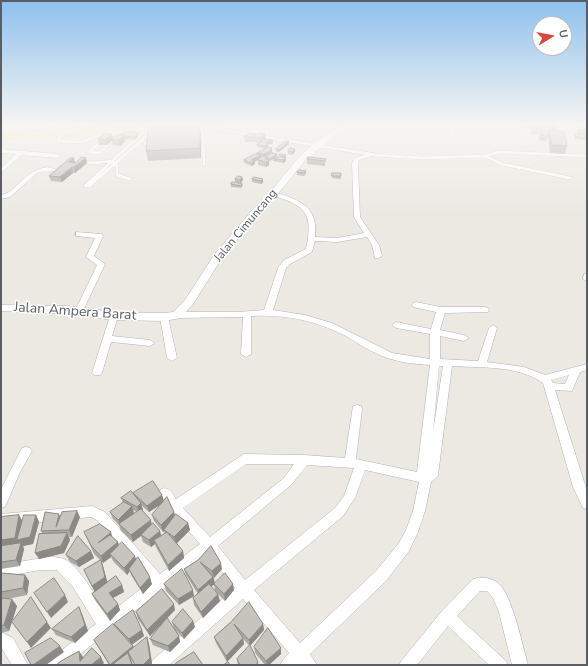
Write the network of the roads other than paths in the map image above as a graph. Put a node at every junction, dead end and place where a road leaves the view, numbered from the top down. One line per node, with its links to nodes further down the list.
1 (17, 156): 14 (street)
2 (119, 156): 11 (lane)
3 (121, 156): 11 (lane)
4 (203, 156): 12 (lane)
5 (305, 156): 17 (street, Jalan Cimuncang)
6 (369, 156): 20 (street)
7 (385, 156): 8 (lane)
8 (482, 156)
9 (485, 156): 15 (lane)
10 (77, 162): 11 (lane)
11 (113, 162): 11 (lane); 16 (lane)
12 (204, 165)
13 (55, 170): 18 (street)
14 (1, 171)
15 (570, 178)
16 (130, 179)
17 (273, 194): 21 (street); 30 (street, Jalan Cimuncang)
18 (1, 197)
19 (79, 234): 27 (street)
20 (369, 234): 21 (street); 22 (street)
21 (312, 239): 28 (street)
22 (378, 256)
23 (416, 305): 25 (street)
24 (1, 308): 27 (street, Jalan Ampera Barat)
25 (440, 310): 26 (street); 35 (street)
26 (485, 310)
27 (79, 311): 31 (street, Jalan Ampera Barat)
28 (268, 312): 29 (street); 41 (street)
29 (248, 314): 30 (street); 39 (street)
30 (177, 315): 32 (street)
31 (114, 316): 32 (street, Jalan Ampera Barat); 37 (street)
32 (164, 317): 40 (street)
33 (396, 325): 35 (street)
34 (493, 328): 43 (street)
35 (435, 332): 36 (street); 41 (street)
36 (464, 338)
37 (108, 340): 38 (street); 46 (street)
38 (150, 343)
39 (246, 354)
40 (172, 358)
41 (435, 362): 42 (street); 48 (street)
42 (448, 364): 43 (street); 49 (street)
43 (482, 364): 47 (street)
44 (587, 367): 45 (street)
45 (576, 369): 47 (street); 47 (street)
46 (97, 374)
47 (547, 382): 58 (street)
48 (431, 402): 49 (street); 51 (street)
49 (442, 404): 51 (street)
50 (357, 408): 54 (street)
51 (432, 433): 55 (street)
52 (26, 451): 57 (street)
53 (304, 460): 54 (street); 59 (street); 61 (street)
54 (356, 463): 55 (street); 64 (street)
55 (426, 479): 68 (street)
56 (165, 493): 59 (street)
57 (1, 503)
58 (587, 504)
59 (174, 508): 61 (street)
60 (1, 520): 63 (street)
61 (209, 545): 63 (street); 64 (street)
62 (1, 571): 66 (street)
63 (159, 583): 66 (street)
64 (244, 589): 68 (street); 71 (street)
65 (447, 616): 74 (street); 75 (street); 76 (street)
66 (105, 626): 70 (street)
67 (1, 639): 69 (street)
68 (299, 654): 72 (street); 73 (street)
69 (20, 665)
70 (54, 665)
71 (158, 665)
72 (288, 665)
73 (309, 665)
74 (407, 665)
75 (500, 665)
76 (520, 665)

